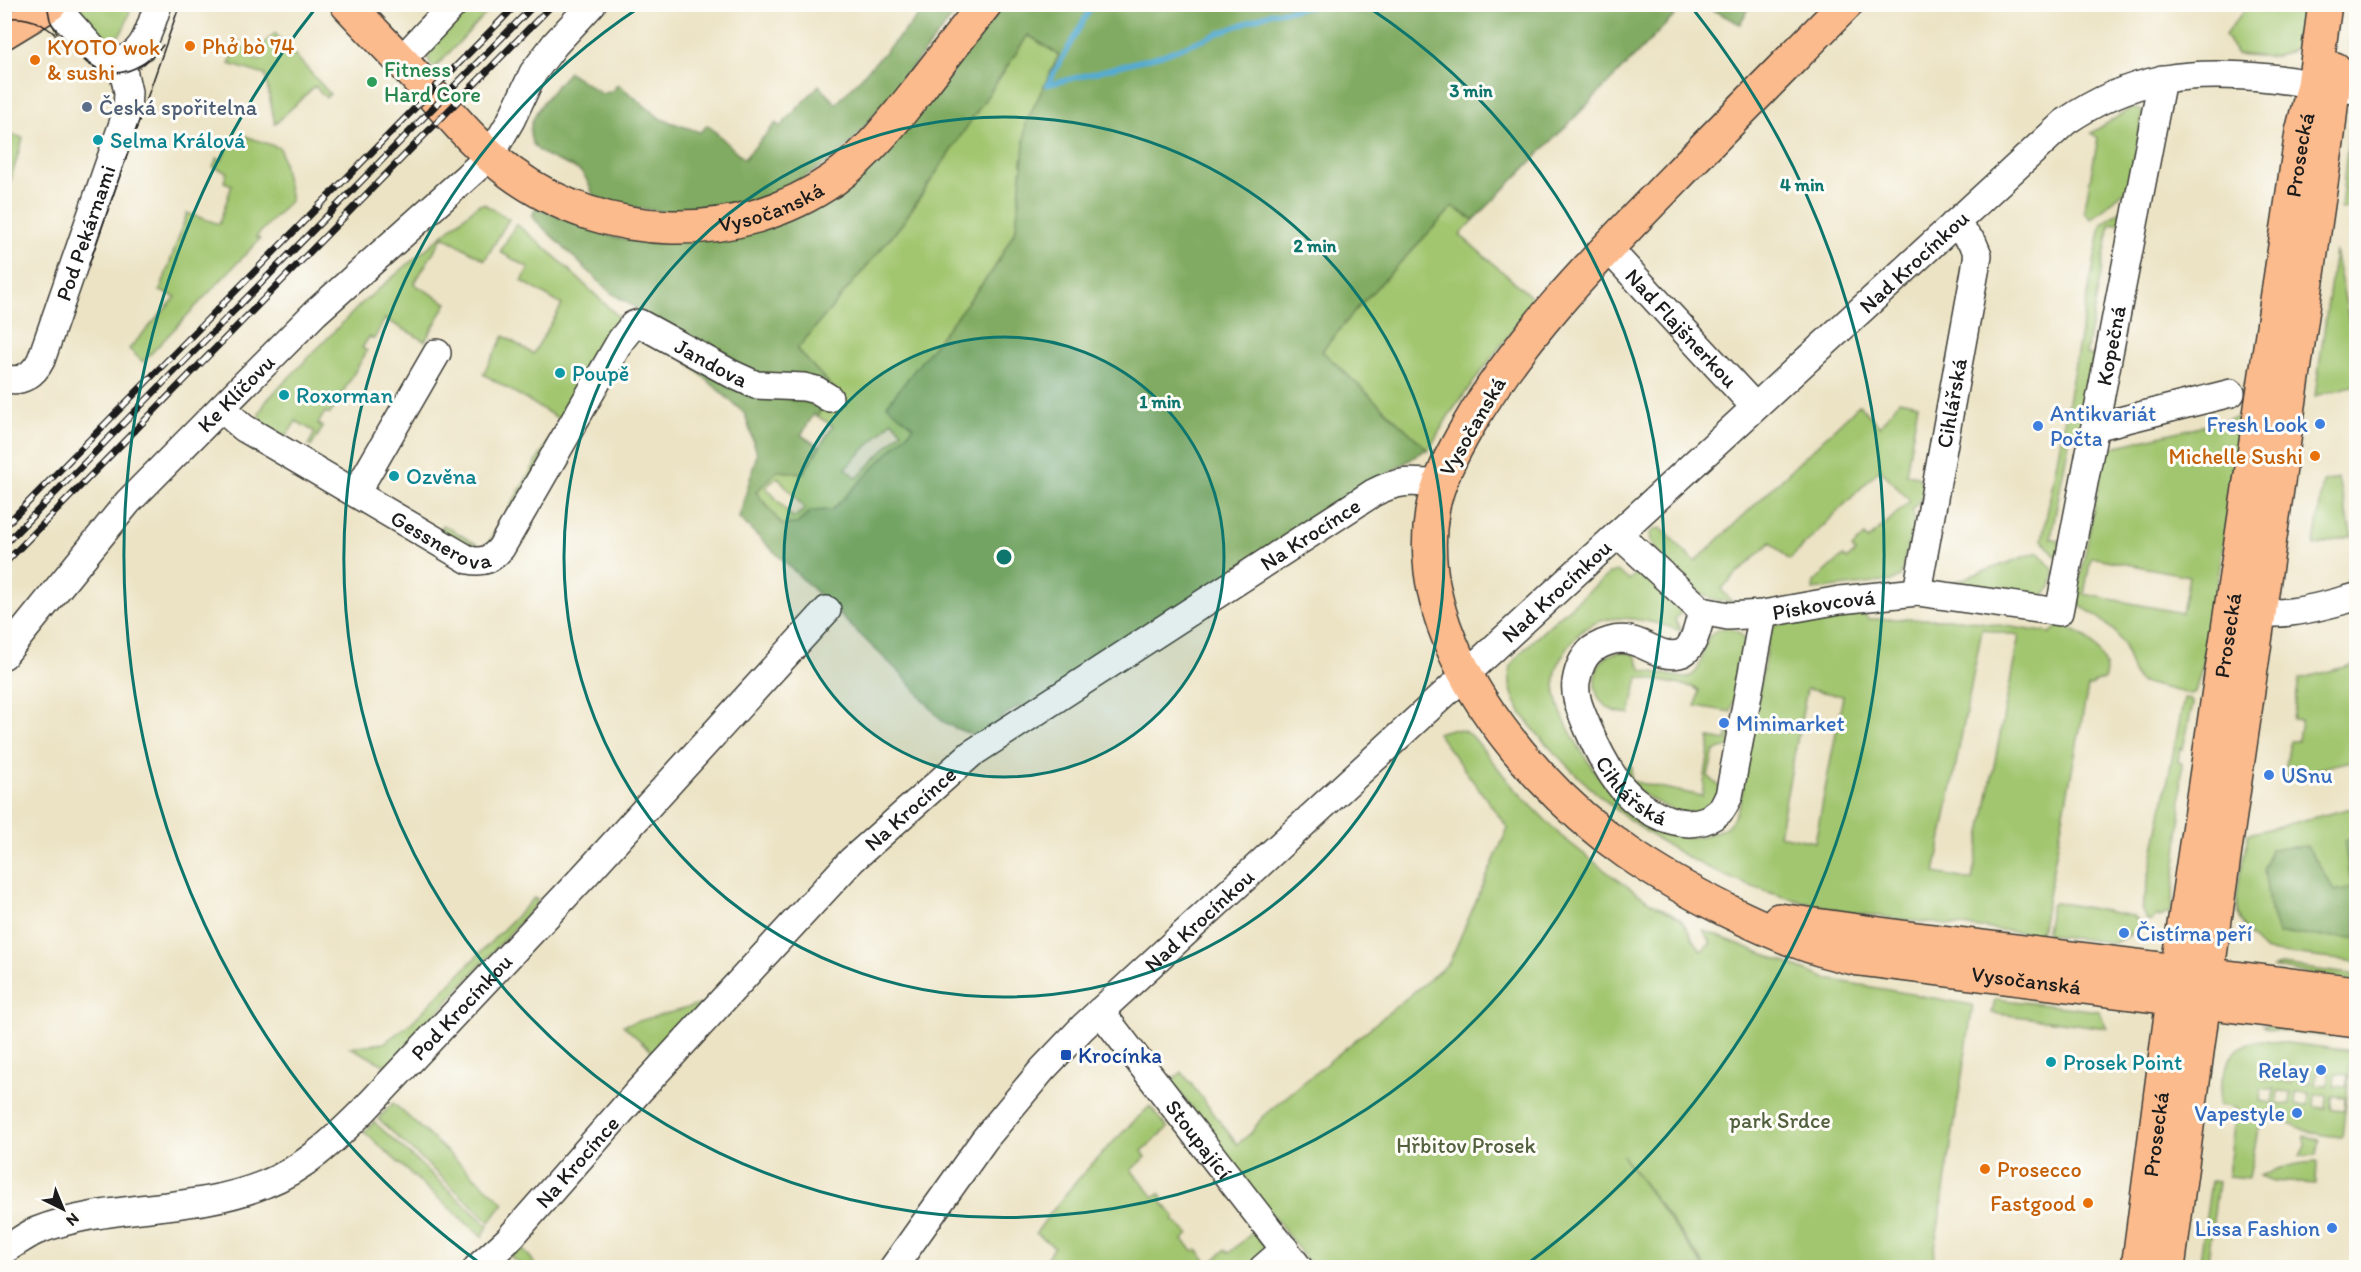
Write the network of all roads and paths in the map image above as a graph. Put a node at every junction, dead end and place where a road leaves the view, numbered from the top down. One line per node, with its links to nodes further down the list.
1 (52, 4): 10 (main road); 12 (street)
2 (158, 4): 12 (street)
3 (347, 4): 11 (main road)
4 (454, 4): 11 (street)
5 (592, 4): 15 (street, Ke Klíčovu)
6 (985, 4): 15 (main road, Vysočanská)
7 (1846, 4): 17 (main road, Vysočanská)
8 (2325, 4): 14 (main road, Prosecká)
9 (2342, 4): 14 (main road, Prosecká)
10 (4, 32)
11 (400, 60): 15 (main road)
12 (121, 61): 20 (street, Pod Pekárnami)
13 (2162, 79): 14 (street, Nad Krocínkou); 16 (street, Nad Krocínkou); 25 (street, Kopečná)
14 (2335, 88): 33 (main road, Prosecká)
15 (490, 156): 24 (street, Ke Klíčovu)
16 (1954, 224): 23 (street, Nad Krocínkou); 29 (street, Cihlářská)
17 (1607, 247): 23 (street, Nad Flajšnerkou); 26 (main road, Vysočanská)
18 (633, 325): 22 (street, Jandova); 27 (street, Gessnerova)
19 (437, 353): 27 (street)
20 (4, 378)
21 (2231, 393): 25 (street)
22 (829, 398)
23 (1755, 407): 28 (street, Nad Krocínkou)
24 (221, 408): 27 (street, Gessnerova); 36 (street, Ke Klíčovu)
25 (2095, 427): 34 (street, Kopečná)
26 (1439, 484): 37 (main road, Vysočanská); 44 (street, Na Krocínce)
27 (356, 494)
28 (1618, 534): 32 (street); 37 (street, Nad Krocínkou)
29 (1917, 592): 34 (street, Pískovcová); 35 (street, Pískovcová)
30 (2356, 597): 33 (street)
31 (827, 610): 42 (street, Pod Krocínkou)
32 (1702, 611): 35 (street, Pískovcová); 35 (street, Cihlářská)
33 (2246, 611): 38 (main road, Prosecká)
34 (2059, 612)
35 (1763, 614)
36 (4, 655)
37 (1465, 674): 38 (main road, Vysočanská); 40 (street, Nad Krocínkou)
38 (2191, 986): 39 (main road, Vysočanská); 41 (main road, Vysočanská); 47 (main road, Prosecká); 48 (main road, Prosecká)
39 (2356, 993)
40 (1100, 1011): 43 (street, Stoupající); 45 (street, Nad Krocínkou)
41 (2356, 1021)
42 (4, 1250)
43 (1292, 1258): 46 (street)
44 (477, 1268)
45 (893, 1268)
46 (1263, 1268)
47 (2138, 1268)
48 (2168, 1268)

